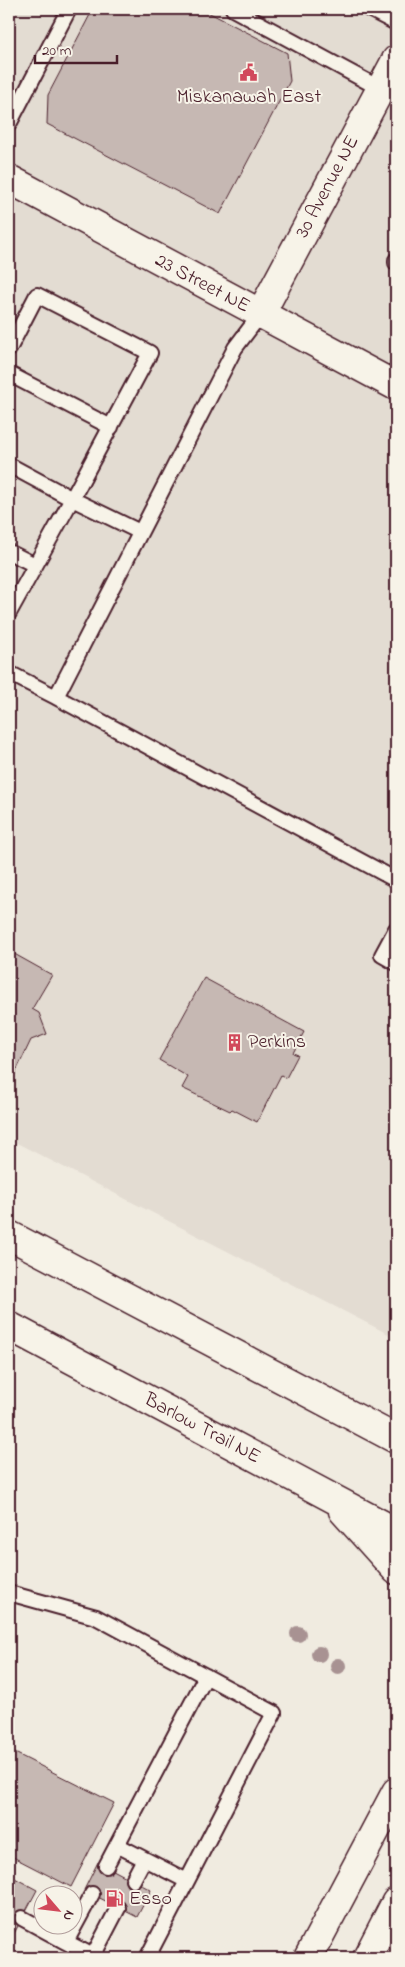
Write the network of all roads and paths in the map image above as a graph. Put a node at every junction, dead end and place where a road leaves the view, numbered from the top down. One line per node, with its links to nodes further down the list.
1 (69, 9): 7 (lane)
2 (233, 9): 6 (lane)
3 (369, 9): 4 (lane)
4 (396, 22)
5 (396, 60): 6 (main road, 30 Avenue NE)
6 (381, 89): 9 (main road, 30 Avenue NE)
7 (9, 124)
8 (9, 179): 9 (main road, 23 Street NE)
9 (260, 315): 12 (main road, 23 Street NE); 16 (lane)
10 (9, 349): 13 (lane)
11 (9, 374): 13 (lane)
12 (396, 386)
13 (111, 427): 15 (lane)
14 (9, 465): 15 (lane)
15 (72, 499): 16 (lane); 18 (lane)
16 (140, 532): 21 (lane)
17 (9, 552): 18 (lane)
18 (34, 565): 19 (lane)
19 (9, 614)
20 (9, 673): 21 (lane)
21 (56, 697): 22 (lane)
22 (396, 880)
23 (396, 929): 24 (lane)
24 (396, 963)
25 (9, 1235): 27 (main road)
26 (9, 1326): 28 (main road, Barlow Trail NE)
27 (396, 1439)
28 (330, 1497): 29 (main road, Barlow Trail NE); 30 (main road)
29 (396, 1532)
30 (396, 1570)
31 (9, 1593): 32 (lane)
32 (206, 1676): 34 (lane); 38 (lane)
33 (396, 1792): 46 (main road)
34 (117, 1845): 35 (lane); 36 (lane)
35 (144, 1859): 37 (lane); 38 (lane)
36 (106, 1866)
37 (133, 1880)
38 (187, 1880): 45 (lane)
39 (92, 1894): 43 (lane)
40 (396, 1902): 47 (main road)
41 (118, 1908): 44 (lane)
42 (22, 1918): 43 (lane)
43 (66, 1942): 44 (lane)
44 (94, 1958)
45 (147, 1958)
46 (308, 1958)
47 (367, 1958)

